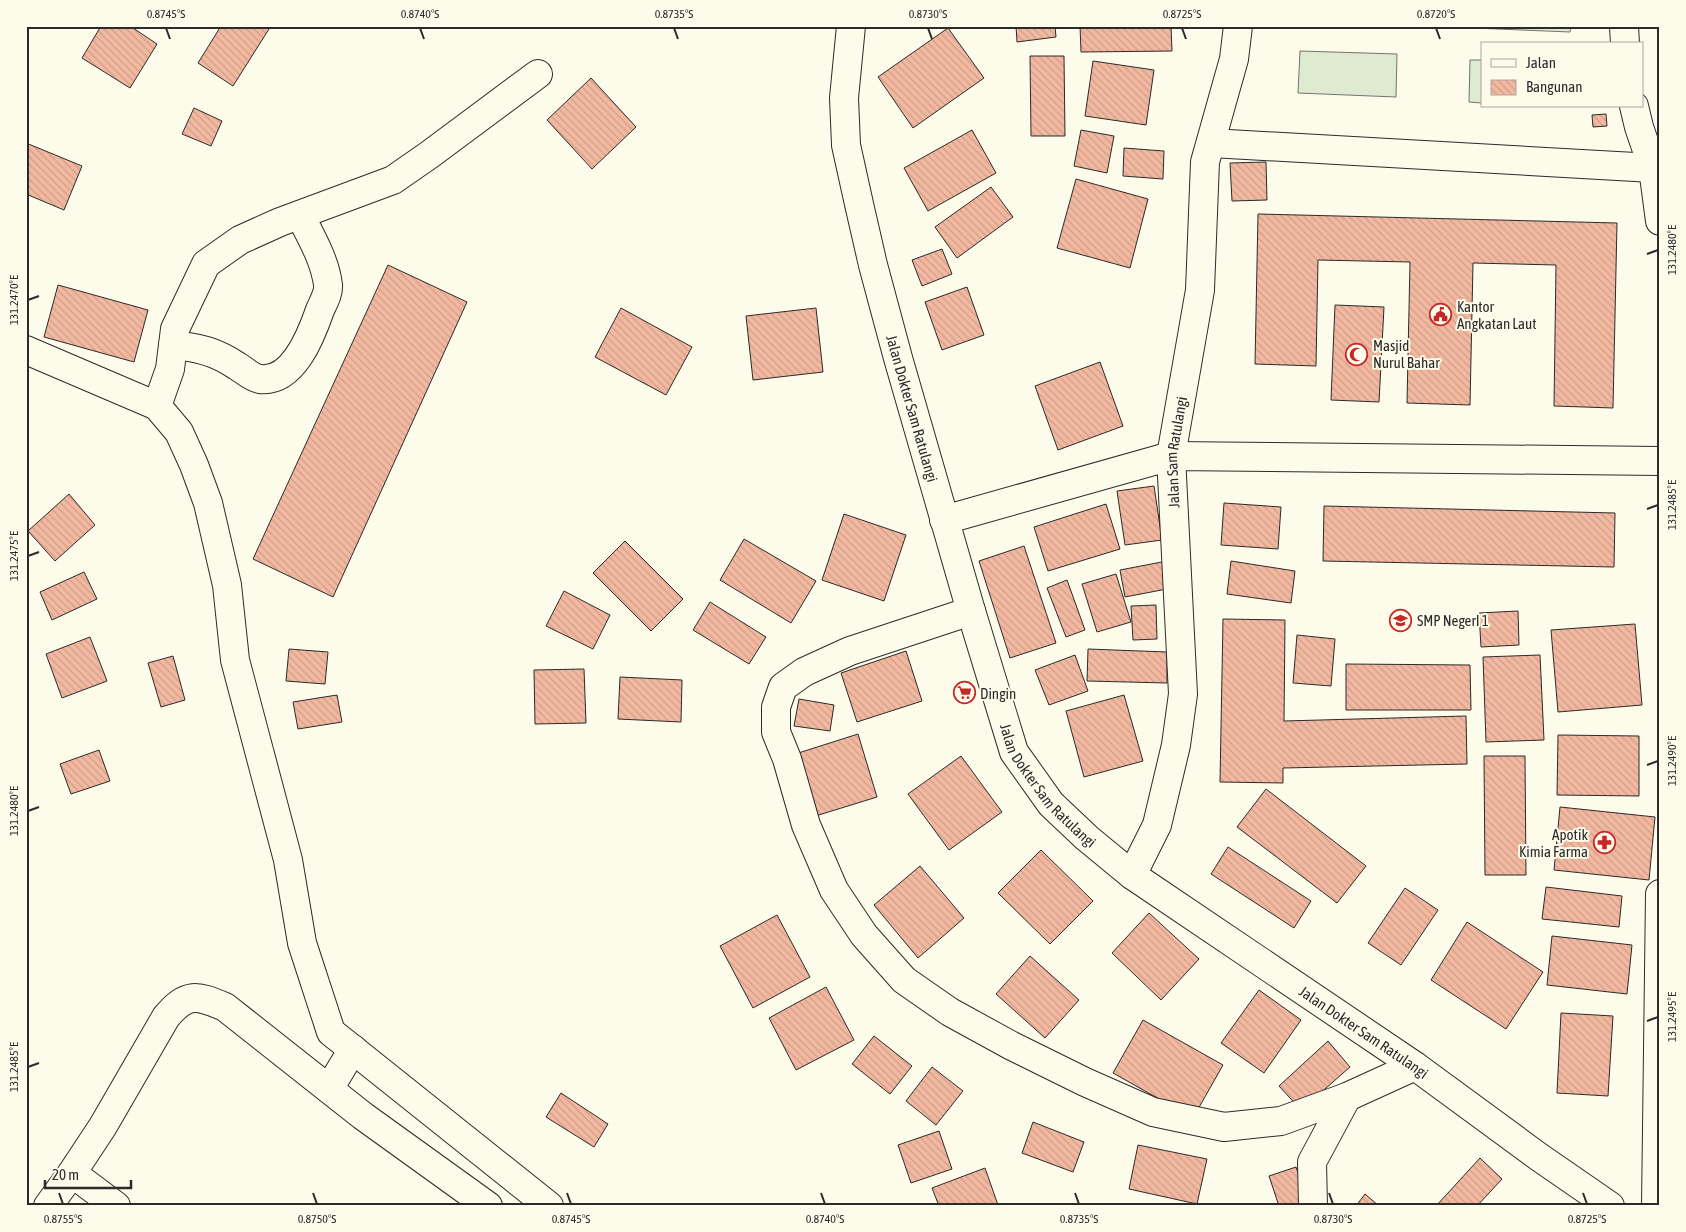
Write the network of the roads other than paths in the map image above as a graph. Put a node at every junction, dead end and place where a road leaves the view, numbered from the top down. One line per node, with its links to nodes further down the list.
1 (850, 26): 16 (street, Jalan Dokter Sam Ratulangi)
2 (1238, 26): 7 (street, Jalan Sam Ratulangi)
3 (1624, 26): 4 (street)
4 (1625, 42)
5 (538, 74): 9 (street)
6 (1634, 108): 8 (street)
7 (1211, 143): 8 (street); 14 (street, Jalan Sam Ratulangi)
8 (1653, 168): 10 (street)
9 (300, 215): 11 (street); 11 (street)
10 (1660, 221)
11 (173, 346): 13 (street)
12 (26, 350): 13 (street)
13 (157, 406): 20 (street)
14 (1171, 456): 15 (street); 16 (street); 18 (street, Jalan Sam Ratulangi)
15 (1660, 461)
16 (944, 520): 17 (street, Jalan Dokter Sam Ratulangi)
17 (970, 611): 18 (street, Jalan Dokter Sam Ratulangi); 23 (street)
18 (1132, 875): 21 (street, Jalan Dokter Sam Ratulangi)
19 (1660, 894): 31 (street)
20 (353, 1049): 22 (street); 28 (street)
21 (1415, 1066): 23 (street); 30 (street, Jalan Dokter Sam Ratulangi)
22 (329, 1089): 24 (street); 27 (street)
23 (1347, 1098): 29 (street)
24 (72, 1173): 25 (street); 26 (street)
25 (48, 1206)
26 (116, 1206)
27 (488, 1206)
28 (549, 1206)
29 (1313, 1206)
30 (1610, 1206)
31 (1656, 1206)

